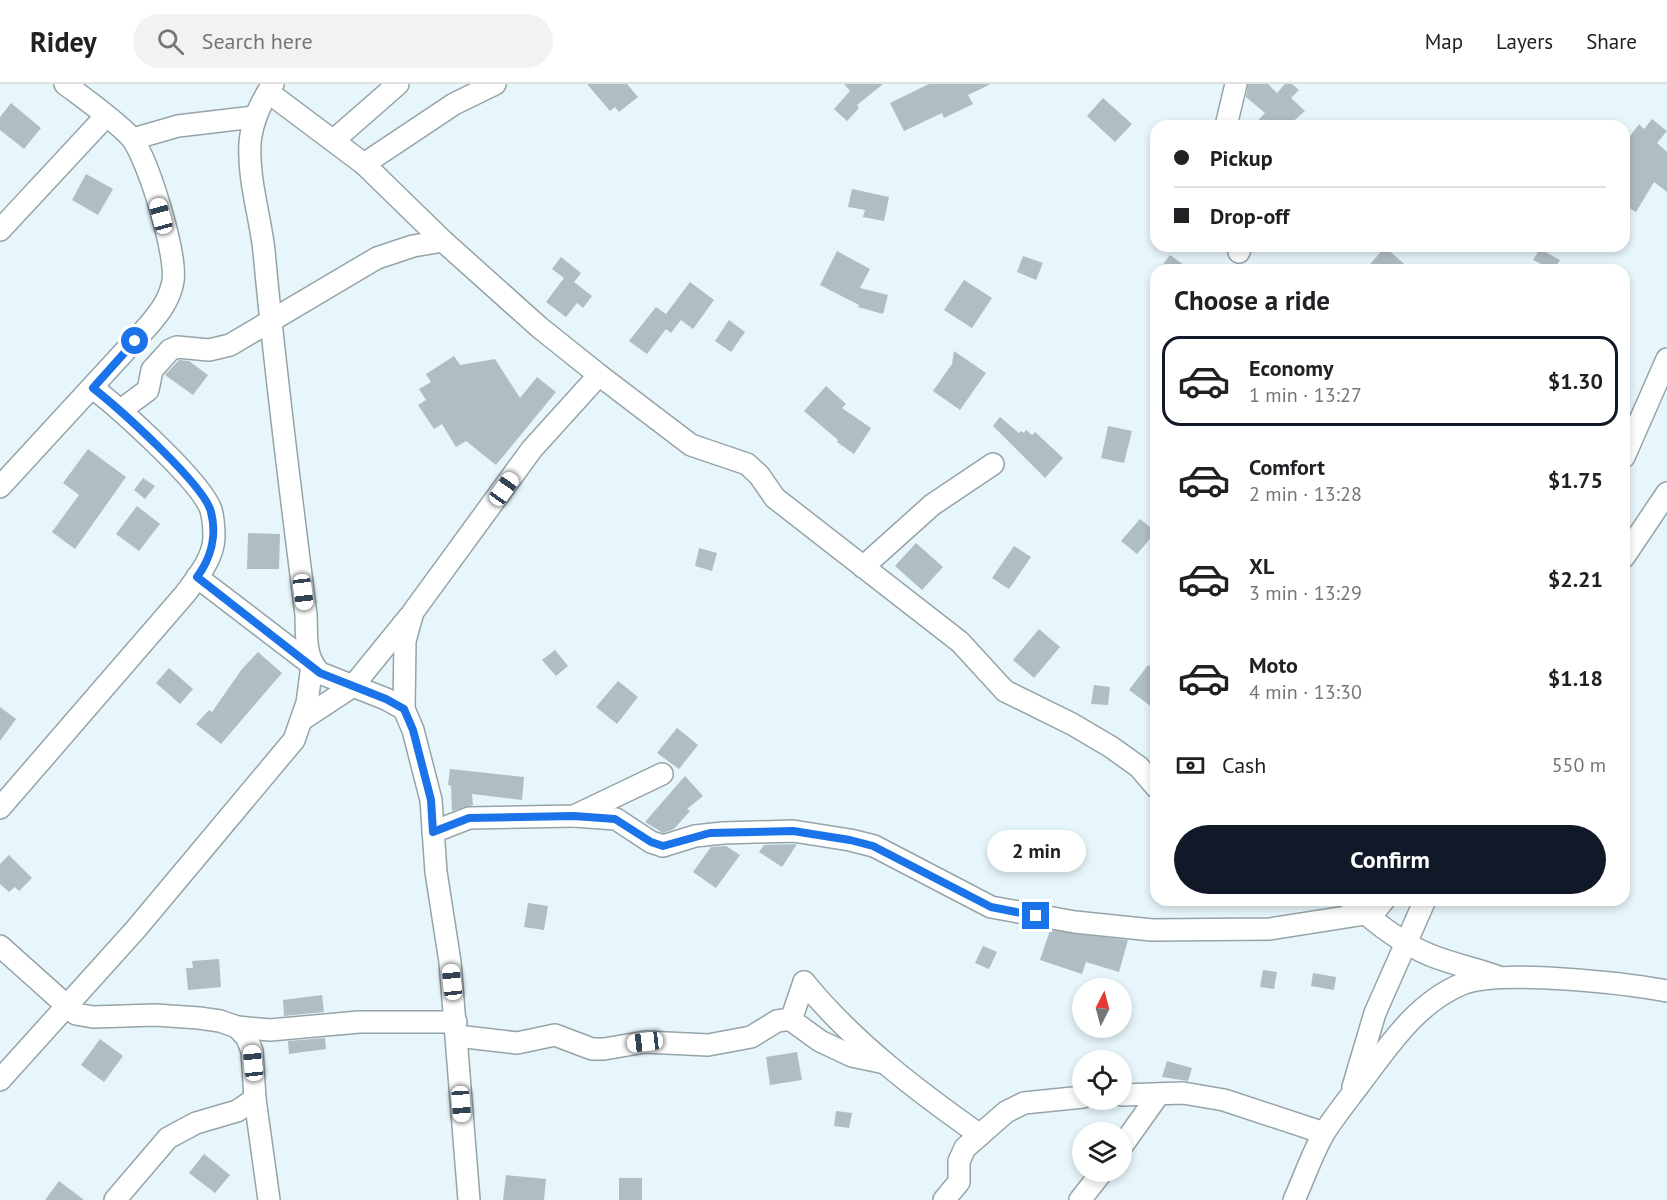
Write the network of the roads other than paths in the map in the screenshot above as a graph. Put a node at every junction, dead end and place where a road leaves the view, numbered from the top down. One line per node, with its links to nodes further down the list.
1 (65, 84): 6 (street)
2 (398, 84): 10 (street)
3 (495, 84): 11 (street)
4 (1236, 84): 8 (street)
5 (271, 88): 7 (street); 10 (street)
6 (106, 116): 9 (street); 12 (street)
7 (254, 117): 9 (street); 14 (street)
8 (1227, 120)
9 (133, 139): 17 (street)
10 (334, 140): 11 (street)
11 (364, 164): 13 (street)
12 (0, 230)
13 (443, 241): 14 (street); 16 (street)
14 (270, 322): 18 (street); 27 (street)
15 (1667, 359): 19 (street)
16 (599, 375): 24 (street); 26 (street)
17 (93, 388): 18 (street); 21 (street)
18 (121, 410): 25 (street)
19 (1630, 443)
20 (993, 464): 24 (street)
21 (0, 487)
22 (1667, 493): 23 (street)
23 (1630, 549)
24 (863, 567): 32 (street)
25 (197, 577): 27 (street); 33 (street)
26 (414, 612): 28 (street); 29 (street)
27 (312, 665): 28 (street); 30 (street)
28 (353, 686): 29 (street); 30 (street)
29 (404, 709): 35 (street)
30 (303, 719): 43 (street)
31 (662, 774): 34 (street)
32 (1150, 780)
33 (0, 808)
34 (574, 816): 35 (street); 38 (street)
35 (433, 832): 46 (street)
36 (1379, 906): 38 (street)
37 (1422, 906): 39 (street)
38 (1357, 907): 39 (street)
39 (1406, 943): 41 (street); 51 (street)
40 (0, 946): 43 (street)
41 (1503, 978): 42 (street); 51 (street)
42 (1667, 991)
43 (65, 1006): 45 (street); 48 (street)
44 (791, 1020): 46 (street); 47 (street); 47 (street)
45 (237, 1028): 46 (street); 53 (street)
46 (457, 1029): 60 (street)
47 (885, 1063): 56 (street)
48 (0, 1080)
49 (1159, 1094): 50 (street); 54 (street); 55 (street)
50 (1132, 1095)
51 (1351, 1097): 55 (street)
52 (1072, 1098): 56 (street)
53 (255, 1099): 58 (street); 59 (street)
54 (1132, 1132)
55 (1324, 1133): 63 (street)
56 (980, 1135): 61 (street)
57 (1094, 1182): 62 (street)
58 (115, 1200)
59 (269, 1200)
60 (469, 1200)
61 (944, 1200)
62 (1080, 1200)
63 (1294, 1200)

